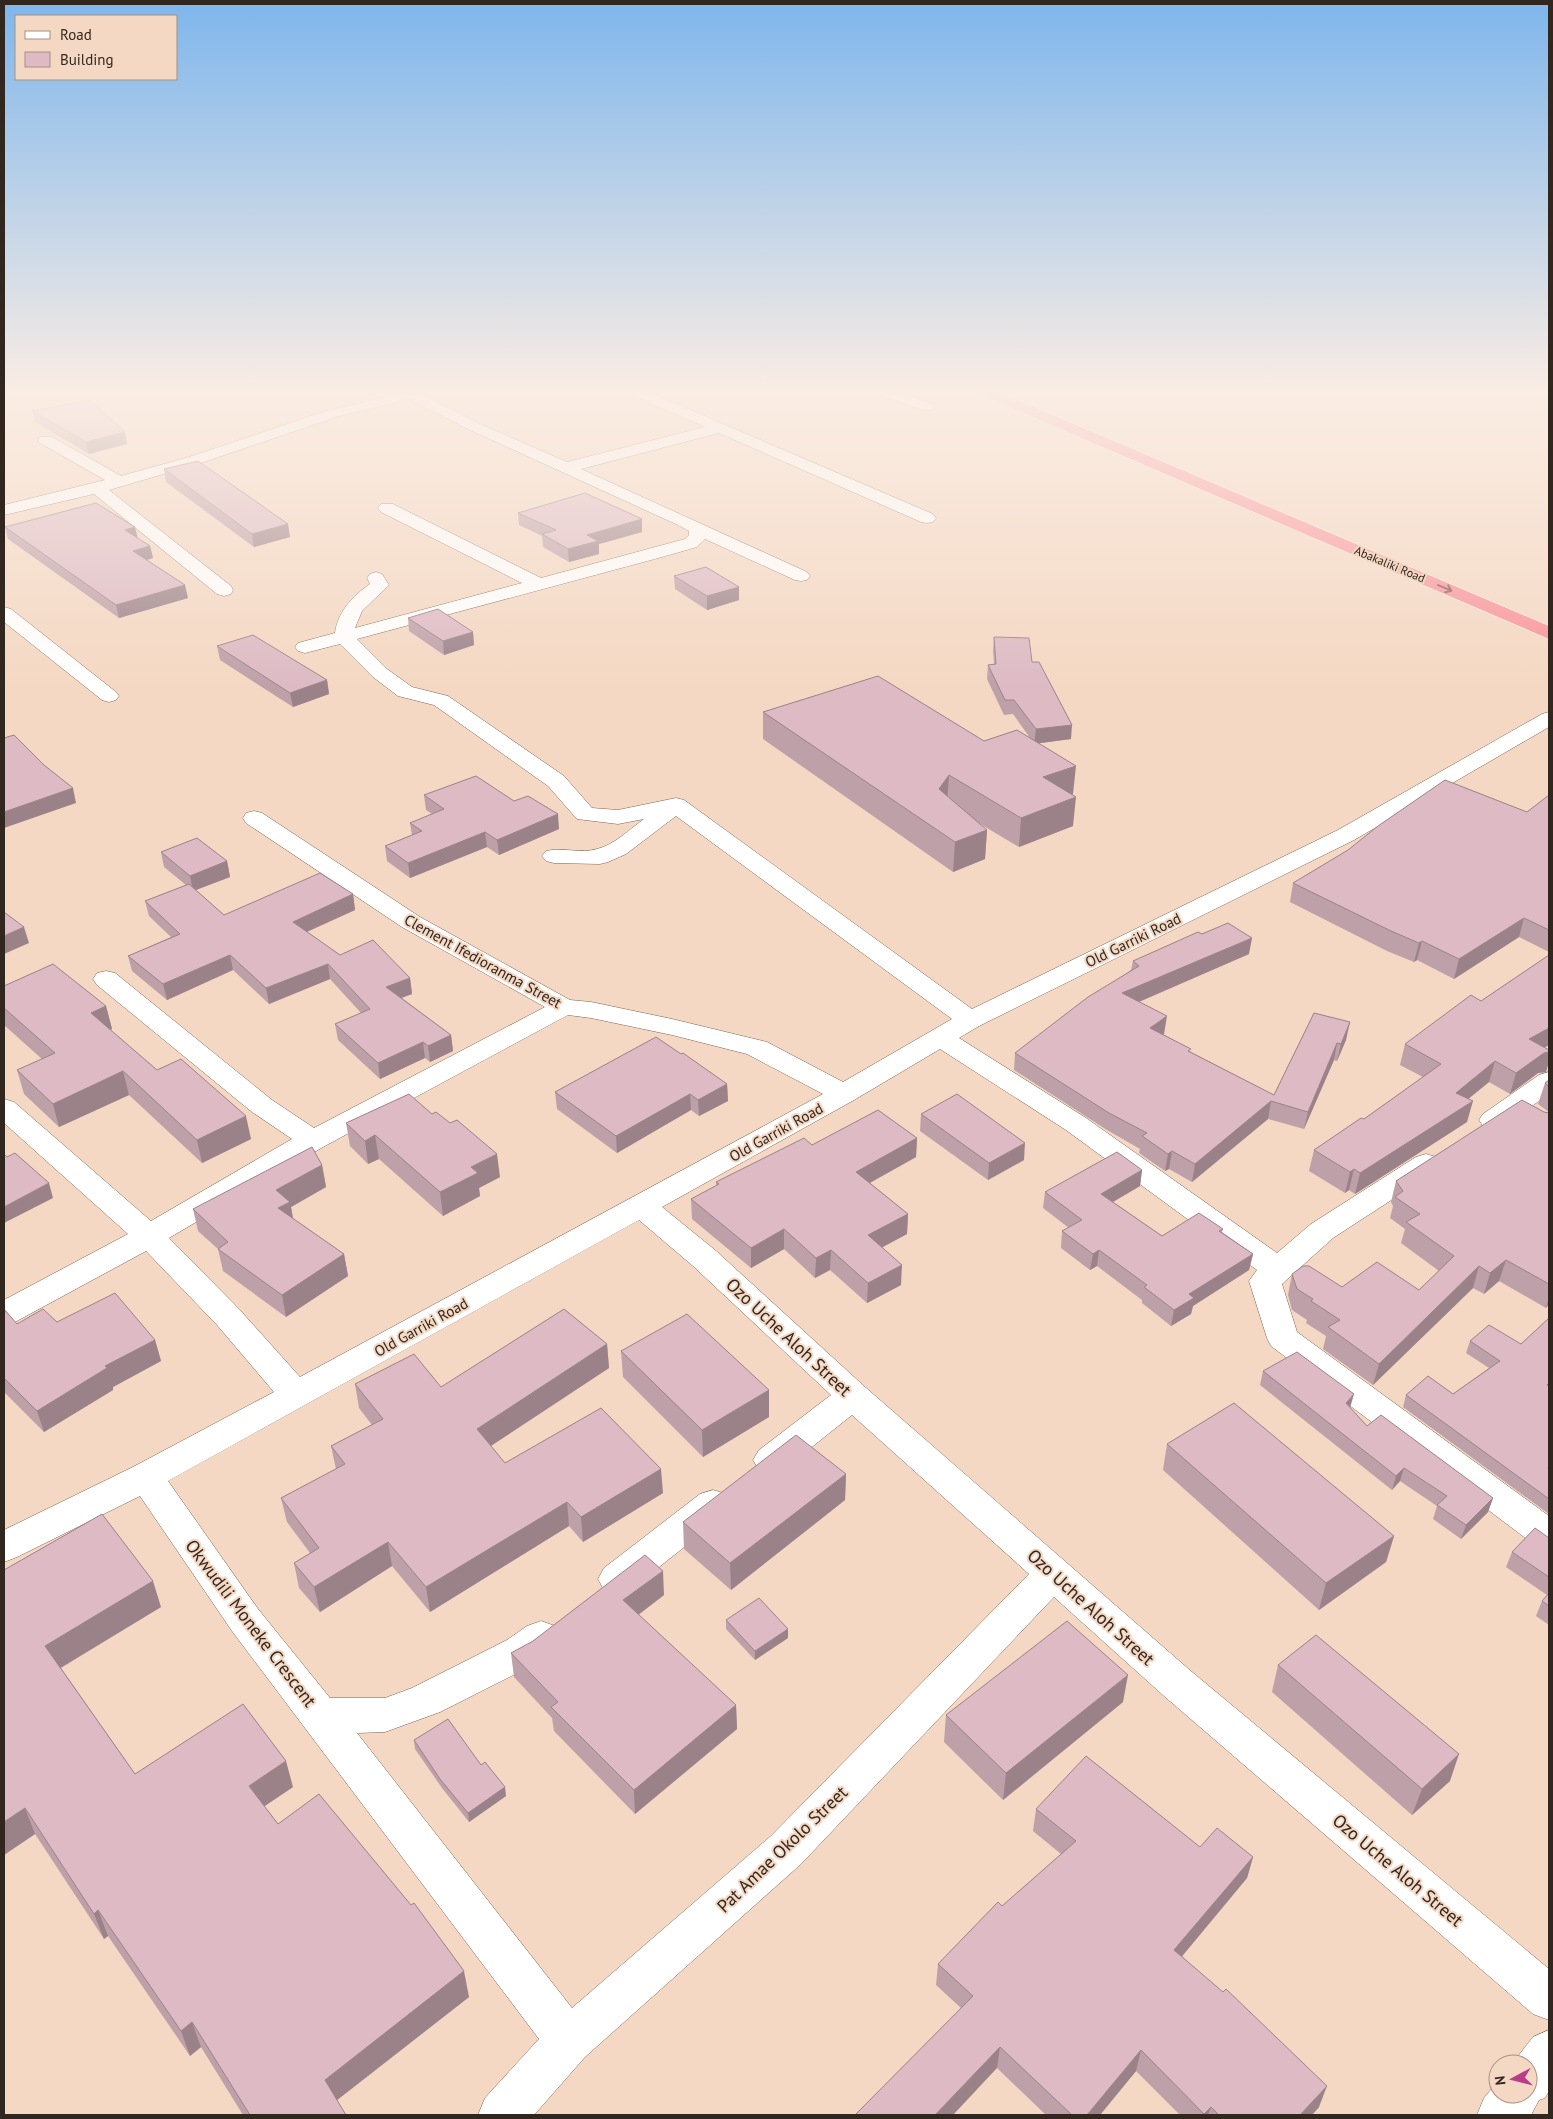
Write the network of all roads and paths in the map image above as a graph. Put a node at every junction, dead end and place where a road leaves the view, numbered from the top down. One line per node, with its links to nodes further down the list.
1 (94, 489): 8 (street)
2 (99, 489): 15 (street)
3 (612, 489): 10 (street)
4 (860, 489): 9 (street)
5 (1213, 489): 17 (highway, Abakaliki Road, one-way to 17)
6 (1250, 489): 11 (highway, Abakaliki Road)
7 (387, 508): 14 (street)
8 (4, 510)
9 (927, 518)
10 (698, 529): 12 (street); 14 (street)
11 (1451, 573)
12 (801, 576)
13 (376, 578): 18 (street)
14 (538, 584): 18 (street)
15 (224, 590)
16 (4, 612): 20 (street)
17 (1549, 633)
18 (344, 637): 19 (street); 22 (street)
19 (305, 647)
20 (109, 696)
21 (1549, 718): 27 (street, Old Garriki Road)
22 (676, 805): 24 (street); 27 (street)
23 (254, 818): 26 (street, Clement Ifedioranma Street)
24 (554, 856)
25 (106, 979): 34 (street)
26 (564, 1007): 30 (street, Clement Ifedioranma Street); 34 (street)
27 (970, 1020): 28 (street, Old Garriki Road)
28 (941, 1038): 30 (street, Old Garriki Road); 37 (street)
29 (1549, 1081): 31 (street)
30 (844, 1094): 35 (street, Old Garriki Road)
31 (1516, 1105): 33 (street); 37 (street)
32 (4, 1108): 36 (street)
33 (1541, 1120)
34 (313, 1140): 36 (street)
35 (641, 1206): 39 (street, Old Garriki Road); 40 (street, Ozo Uche Aloh Street)
36 (149, 1236): 38 (street); 39 (street)
37 (1277, 1269): 42 (street)
38 (4, 1314)
39 (296, 1395): 41 (street, Old Garriki Road)
40 (853, 1396): 44 (street, Ozo Uche Aloh Street); 45 (street, Okwudili Moneke Crescent)
41 (146, 1477): 43 (street, Old Garriki Road); 45 (street, Okwudili Moneke Crescent)
42 (1549, 1536)
43 (4, 1547)
44 (1053, 1574): 46 (street, Ozo Uche Aloh Street); 47 (street, Pat Amae Okolo Street)
45 (320, 1716): 47 (street)
46 (1549, 1998)
47 (569, 2041): 51 (street, Pat Amae Okolo Street)
48 (1549, 2053): 49 (street)
49 (1538, 2068)
50 (1510, 2104): 52 (street)
51 (502, 2115)
52 (1502, 2115)

